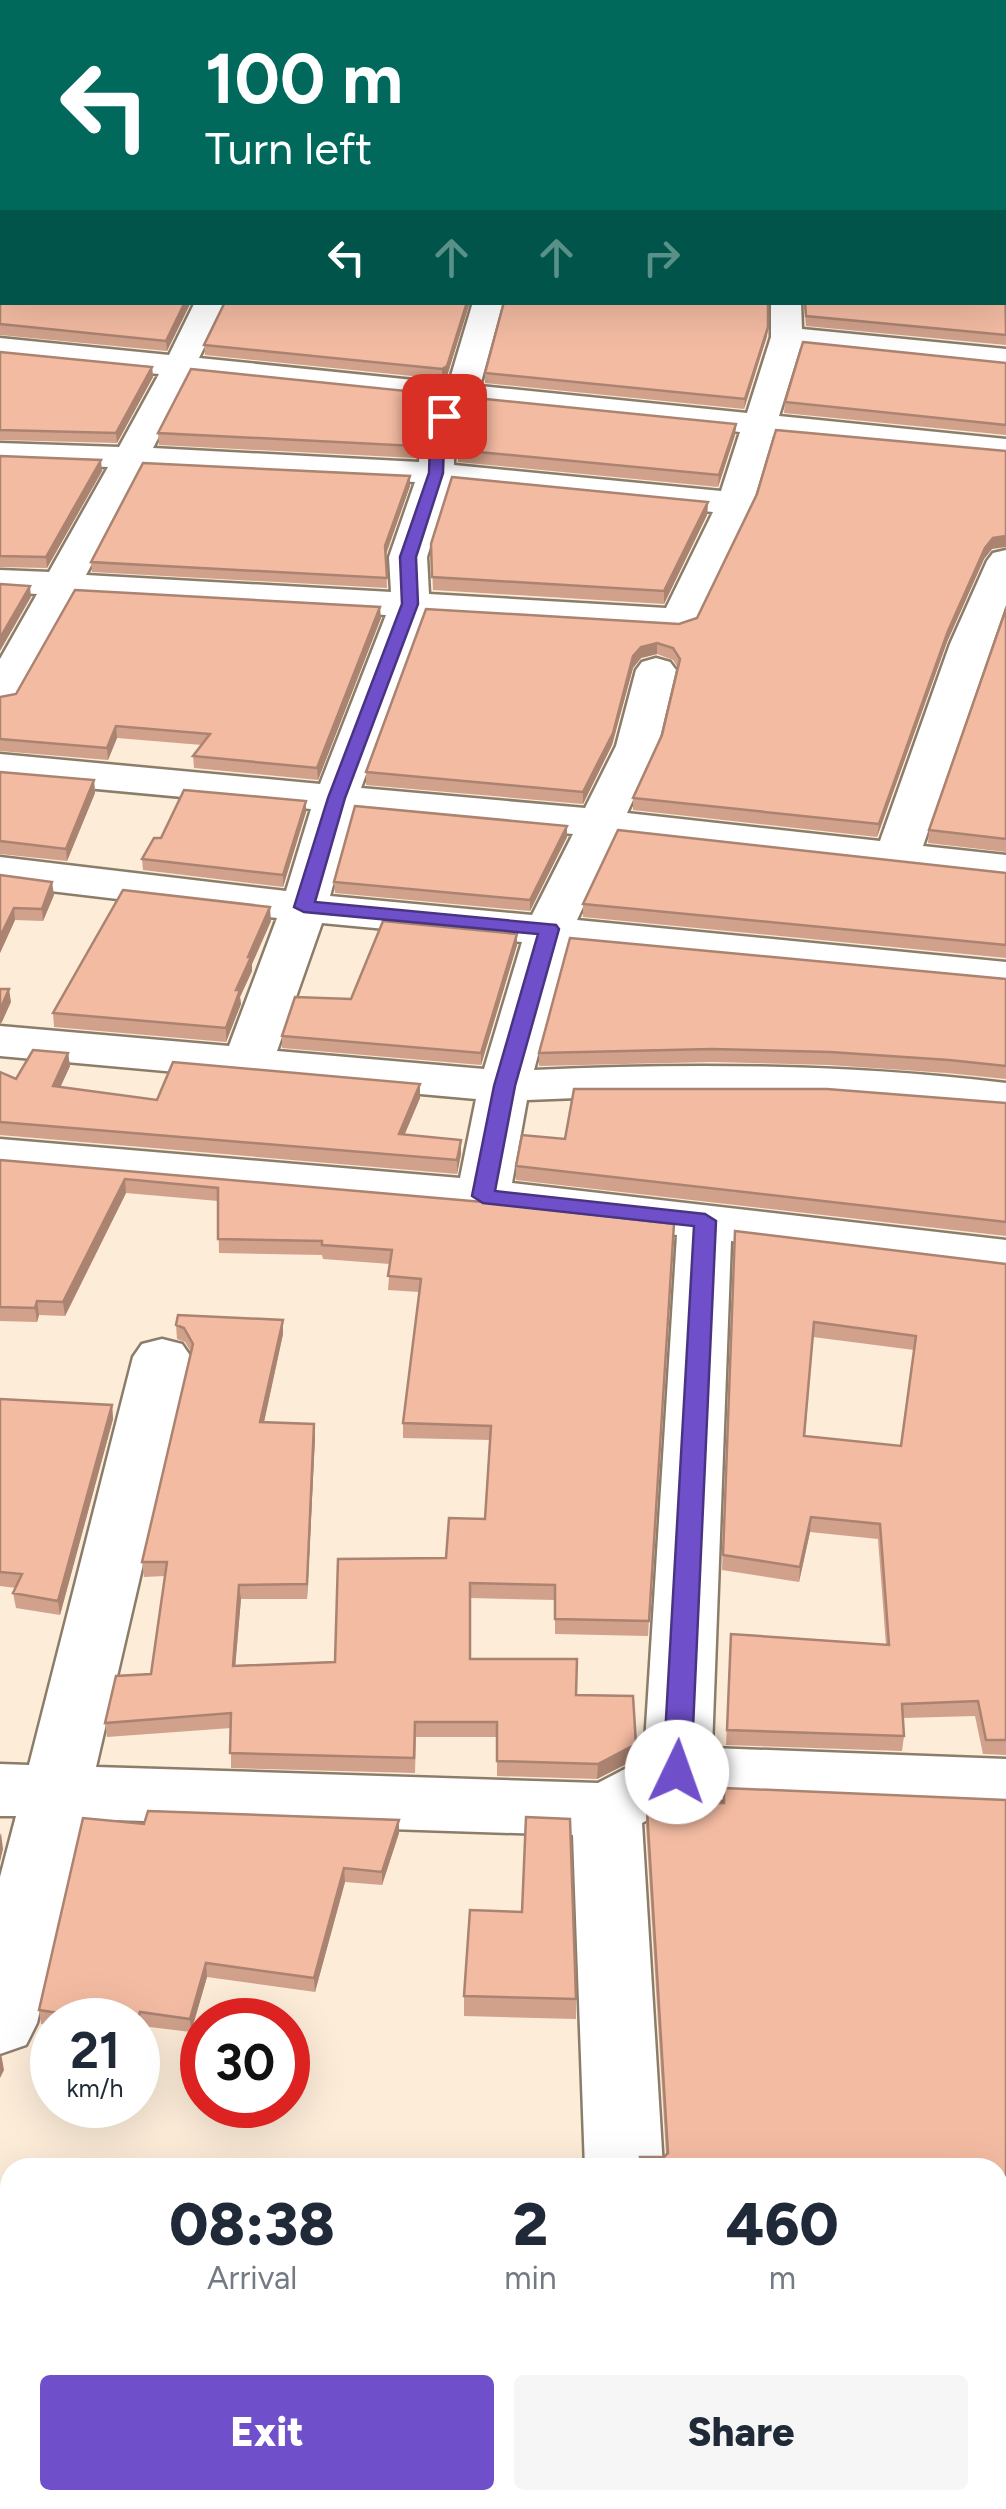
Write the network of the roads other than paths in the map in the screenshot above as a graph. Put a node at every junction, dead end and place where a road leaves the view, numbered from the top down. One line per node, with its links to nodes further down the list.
1 (210, 305): 7 (street)
2 (487, 305): 8 (street)
3 (786, 305): 4 (street)
4 (787, 337): 6 (street); 9 (street)
5 (0, 348): 7 (street)
6 (1006, 359)
7 (181, 365): 8 (street); 12 (street)
8 (450, 392): 9 (street); 13 (street)
9 (761, 423): 10 (street); 14 (street)
10 (1006, 449)
11 (0, 452): 12 (street)
12 (121, 472): 13 (street); 17 (street)
13 (431, 488): 14 (street); 18 (street)
14 (735, 503): 18 (street)
15 (1006, 561): 24 (street)
16 (0, 581): 17 (street)
17 (60, 586): 18 (street); 20 (street)
18 (410, 604): 22 (street)
19 (656, 670): 23 (street)
20 (0, 694)
21 (0, 766): 22 (street)
22 (336, 798): 23 (street); 27 (street)
23 (601, 823): 24 (street); 28 (street)
24 (896, 856): 25 (street)
25 (1006, 869)
26 (0, 872): 27 (street)
27 (304, 907): 28 (street); 31 (street)
28 (549, 929): 29 (street); 32 (street)
29 (1006, 976)
30 (0, 1041): 31 (street)
31 (248, 1062): 32 (street)
32 (504, 1086): 33 (street); 35 (street)
33 (1006, 1098)
34 (0, 1155): 35 (street)
35 (483, 1196): 36 (street)
36 (705, 1221): 37 (street); 39 (street)
37 (1006, 1257)
38 (162, 1357): 41 (street)
39 (677, 1772): 40 (street); 42 (street)
40 (1006, 1785)
41 (26, 1792): 42 (street); 43 (street)
42 (607, 1810): 44 (street)
43 (0, 2023)
44 (624, 2158)

